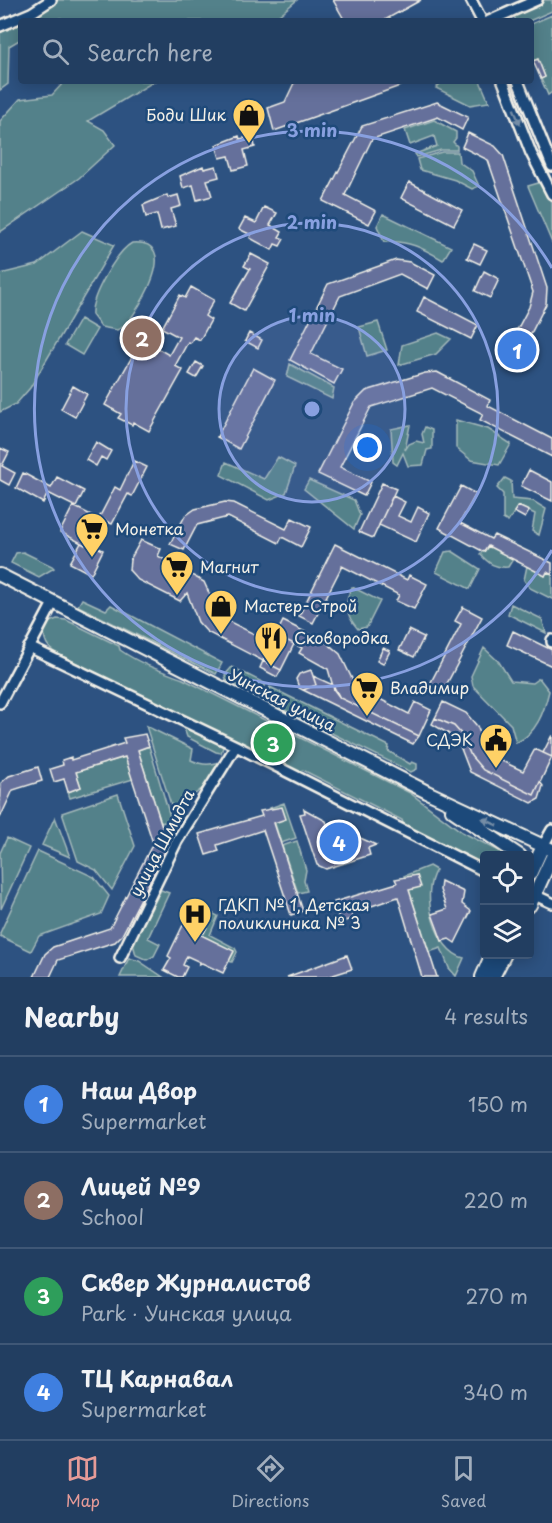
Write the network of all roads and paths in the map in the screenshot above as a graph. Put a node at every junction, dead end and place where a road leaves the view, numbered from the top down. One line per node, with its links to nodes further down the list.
1 (51, 0): 5 (street)
2 (471, 0): 6 (street)
3 (537, 0): 7 (street)
4 (18, 18): 8 (street)
5 (19, 18)
6 (480, 18)
7 (496, 18)
8 (0, 26)
9 (504, 84): 12 (street, one-way to 12)
10 (519, 84): 11 (street)
11 (552, 166)
12 (552, 194)
13 (0, 575): 14 (main road, Уинская улица)
14 (53, 603): 15 (street); 18 (main road, Уинская улица)
15 (29, 647): 16 (street); 17 (street)
16 (0, 703)
17 (236, 746): 25 (street); 29 (street, улица Шмидта)
18 (427, 792): 20 (main road, Уинская улица, one-way to 18); 21 (main road)
19 (552, 830): 20 (street)
20 (548, 848): 22 (main road)
21 (514, 851)
22 (534, 863)
23 (550, 865): 24 (main road); 26 (main road)
24 (534, 866)
25 (480, 869)
26 (534, 893)
27 (534, 899): 28 (street)
28 (552, 903)
29 (120, 958)
30 (490, 959): 32 (main road)
31 (502, 959): 33 (main road)
32 (482, 977)
33 (493, 977)

